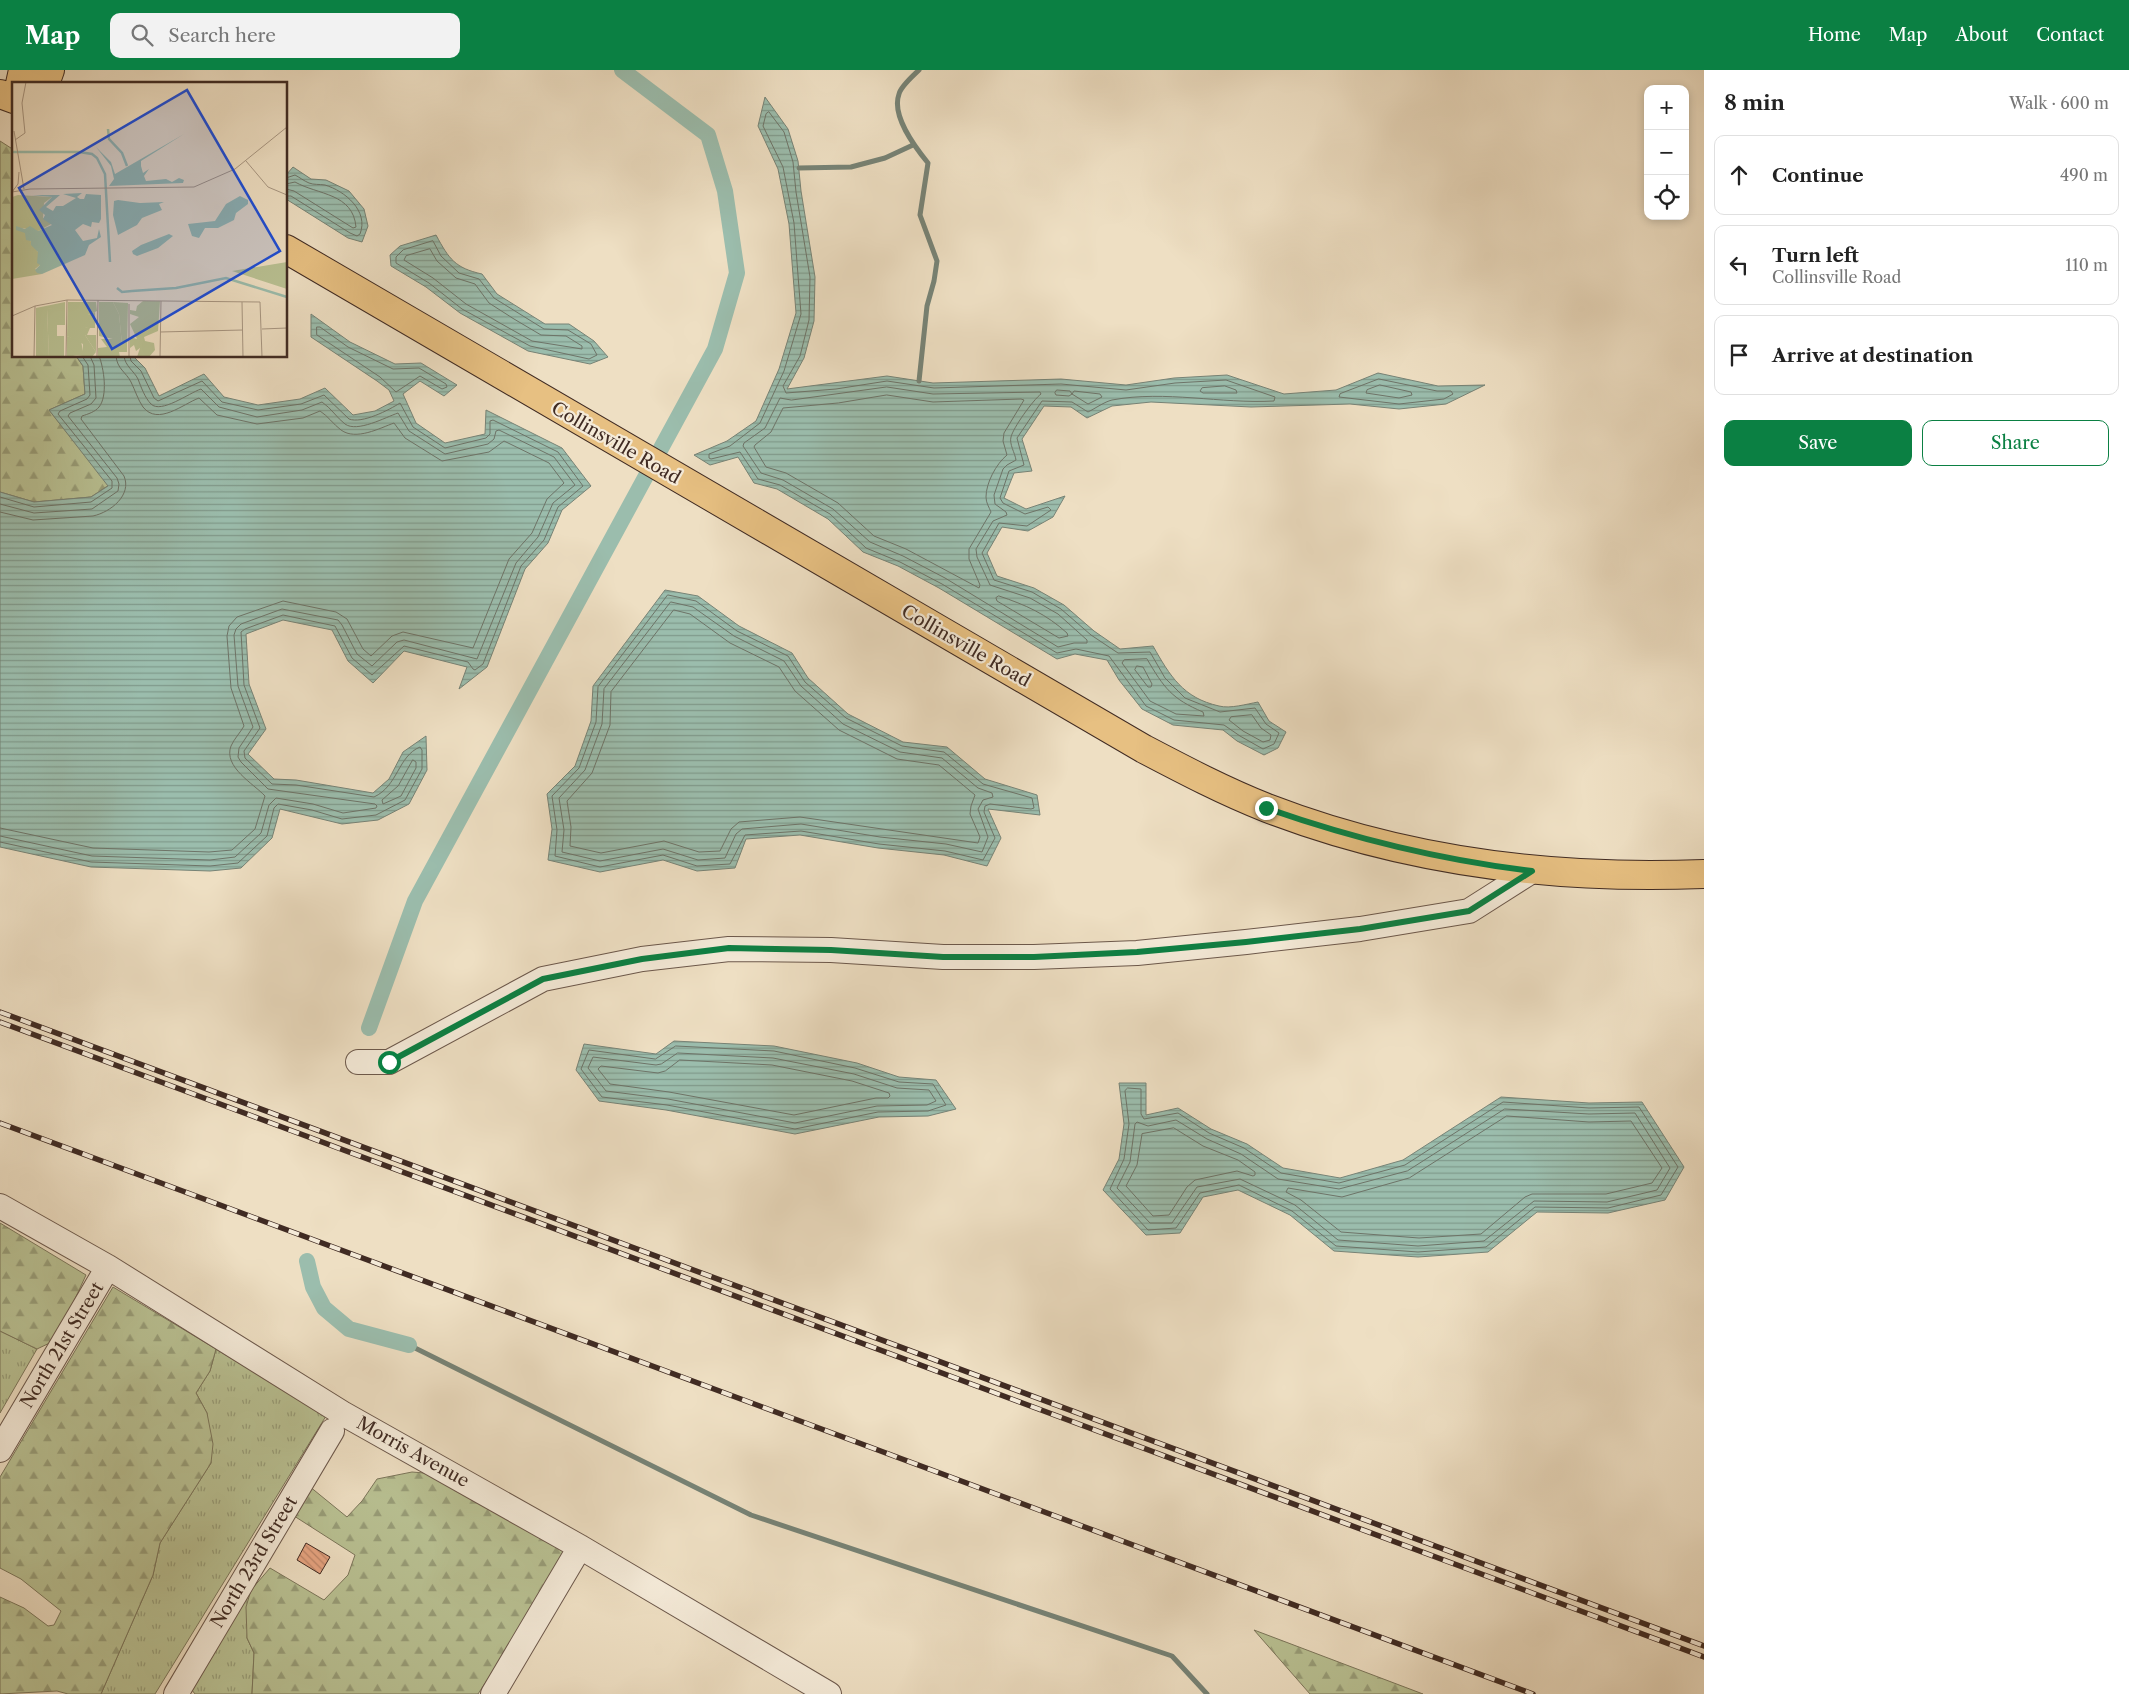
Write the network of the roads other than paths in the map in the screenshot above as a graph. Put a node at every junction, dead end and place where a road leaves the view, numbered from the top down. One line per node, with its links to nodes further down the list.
1 (50, 70): 2 (main road)
2 (46, 82)
3 (0, 94): 4 (main road)
4 (12, 98)
5 (288, 250): 6 (main road, Collinsville Road)
6 (1532, 871): 7 (main road, Collinsville Road); 8 (street)
7 (1704, 874)
8 (358, 1062)
9 (0, 1206): 10 (street, Morris Avenue)
10 (108, 1267): 12 (street, North 21st Street); 13 (street, Morris Avenue)
11 (332, 1431): 14 (street, North 23rd Street)
12 (0, 1450)
13 (580, 1547): 15 (street); 16 (street, Morris Avenue)
14 (176, 1694)
15 (493, 1694)
16 (829, 1694)

